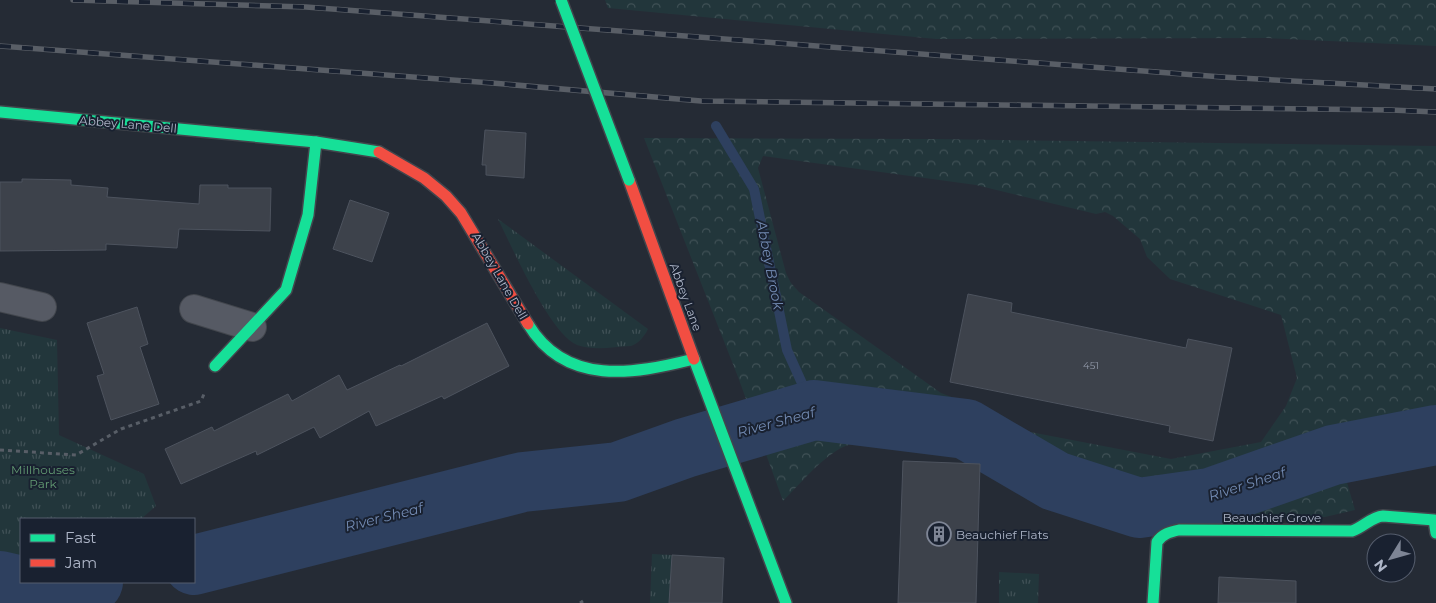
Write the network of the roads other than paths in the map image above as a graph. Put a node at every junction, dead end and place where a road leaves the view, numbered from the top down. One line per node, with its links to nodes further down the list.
1 (561, 0): 8 (street, Abbey Lane, bridge)
2 (0, 112): 3 (street, Abbey Lane Dell)
3 (316, 142): 7 (street); 8 (street, Abbey Lane Dell)
4 (0, 297): 5 (street)
5 (42, 307)
6 (194, 309): 7 (street)
7 (252, 327): 9 (street)
8 (694, 359): 11 (street, Abbey Lane)
9 (215, 366)
10 (1436, 533): 12 (street, Beauchief Grove)
11 (786, 603)
12 (1153, 603)

